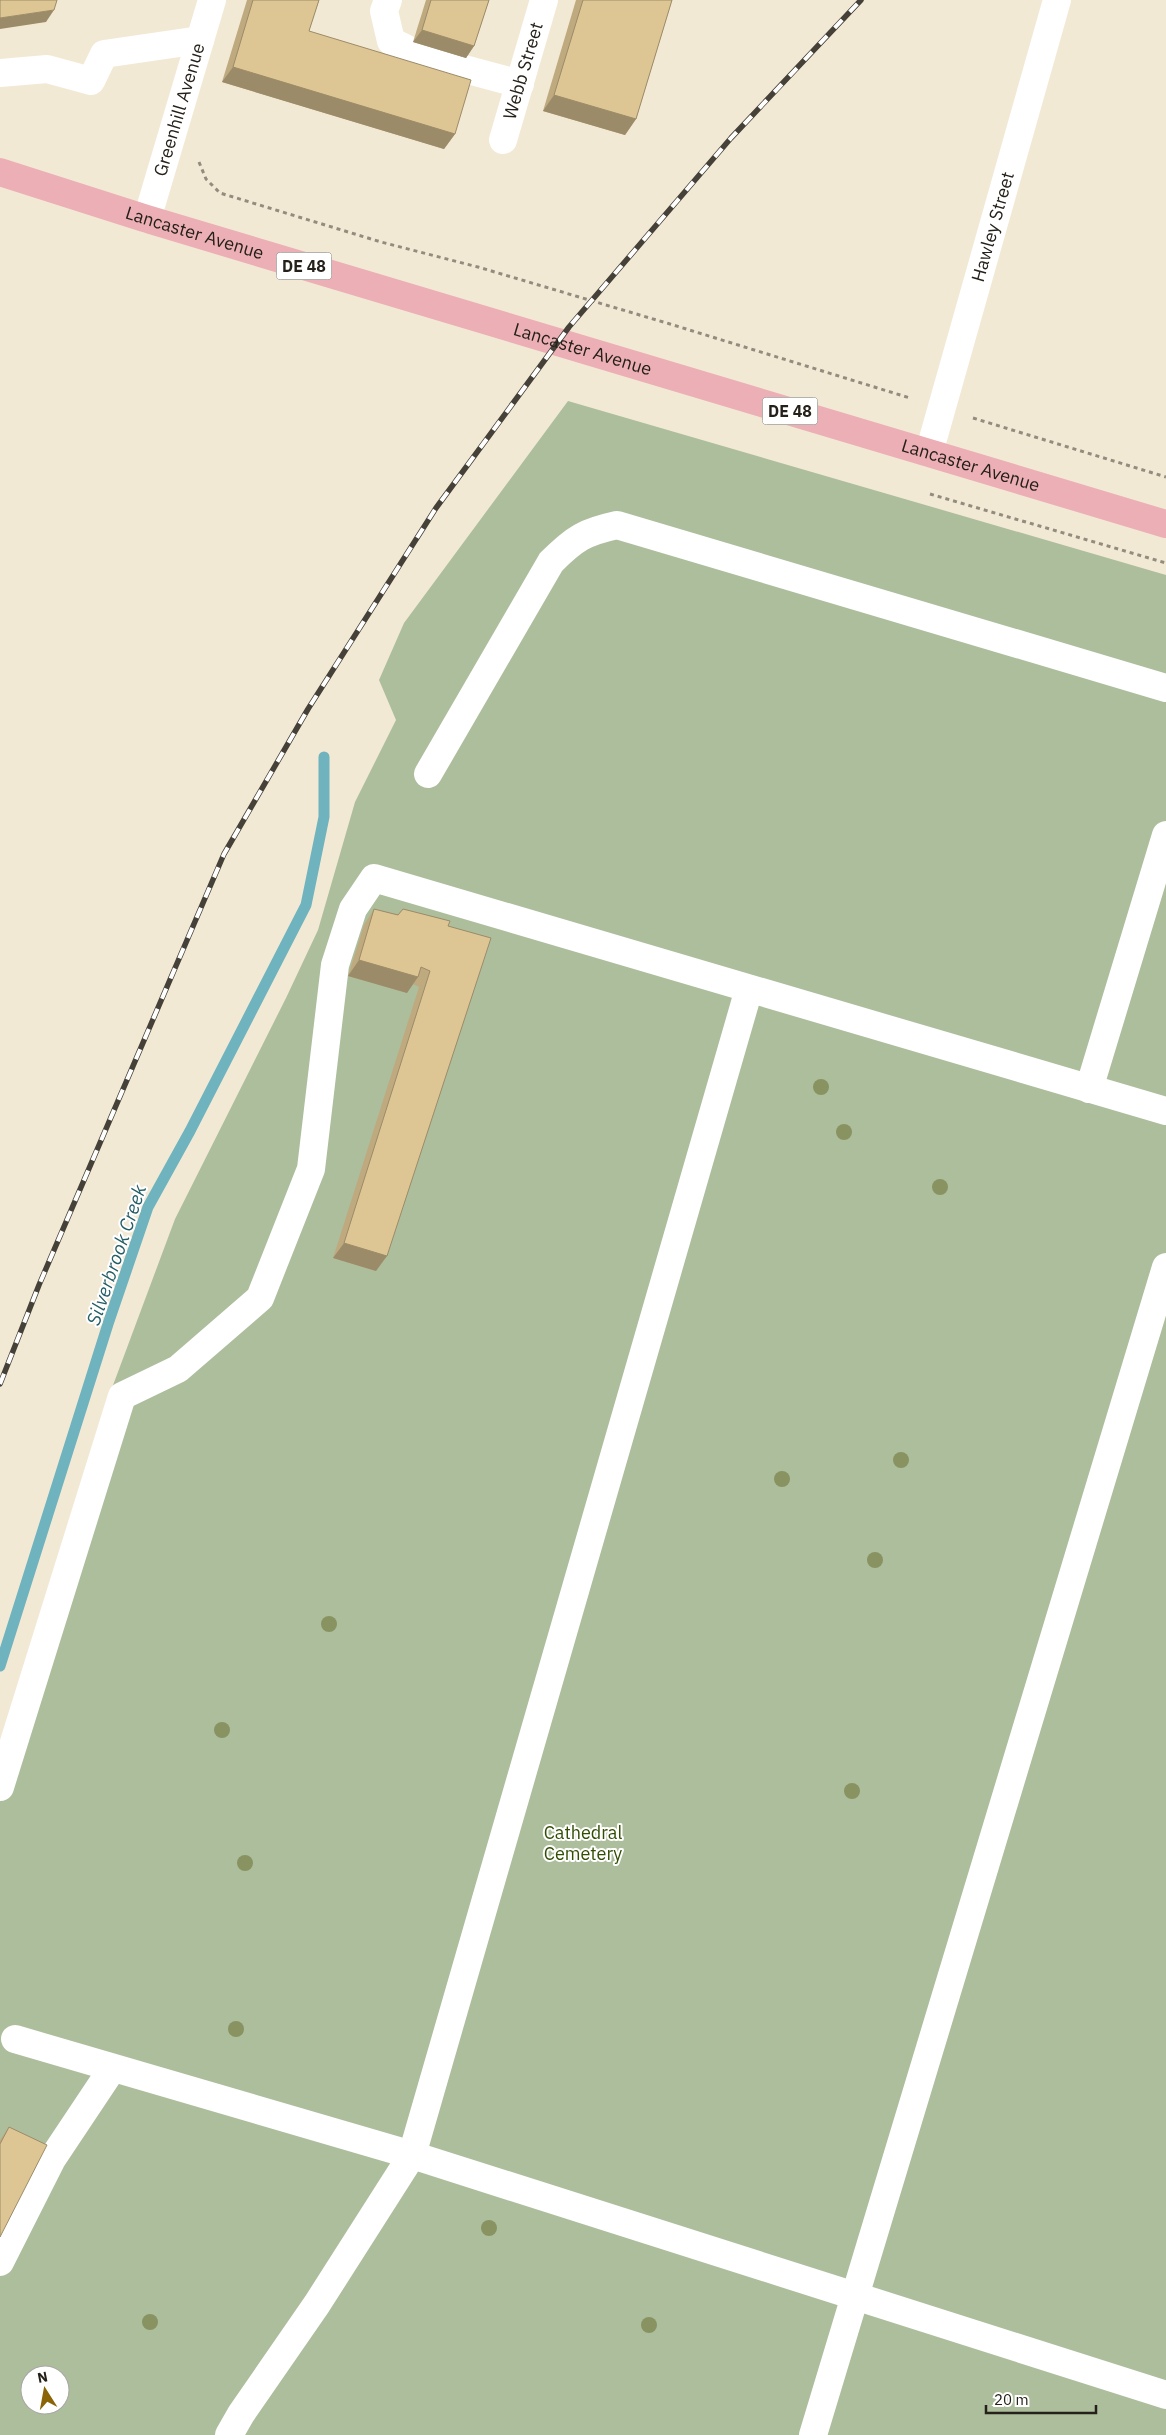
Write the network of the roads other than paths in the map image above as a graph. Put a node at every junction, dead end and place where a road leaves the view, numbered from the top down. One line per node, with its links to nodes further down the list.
1 (212, 0): 5 (street, Greenhill Avenue)
2 (388, 0): 7 (street)
3 (544, 0): 7 (street, Webb Street)
4 (1057, 0): 11 (street, Hawley Street)
5 (200, 40): 6 (street); 10 (street, Greenhill Avenue)
6 (0, 73)
7 (520, 84): 8 (street, Webb Street)
8 (503, 140)
9 (0, 172): 10 (main road, Lancaster Avenue / DE 48)
10 (147, 219): 11 (main road, Lancaster Avenue / DE 48)
11 (928, 453): 12 (main road, Lancaster Avenue / DE 48)
12 (1166, 524)
13 (1166, 688): 14 (street)
14 (428, 774)
15 (1166, 835): 17 (street)
16 (749, 989): 17 (street); 20 (street); 23 (street)
17 (1089, 1088): 18 (street)
18 (1166, 1112)
19 (1166, 1267): 25 (street)
20 (0, 1787)
21 (16, 2039): 22 (street)
22 (112, 2068): 23 (street); 24 (street)
23 (412, 2155): 25 (street); 27 (street)
24 (0, 2262)
25 (854, 2297): 26 (street); 28 (street)
26 (1166, 2394)
27 (229, 2435)
28 (813, 2435)

